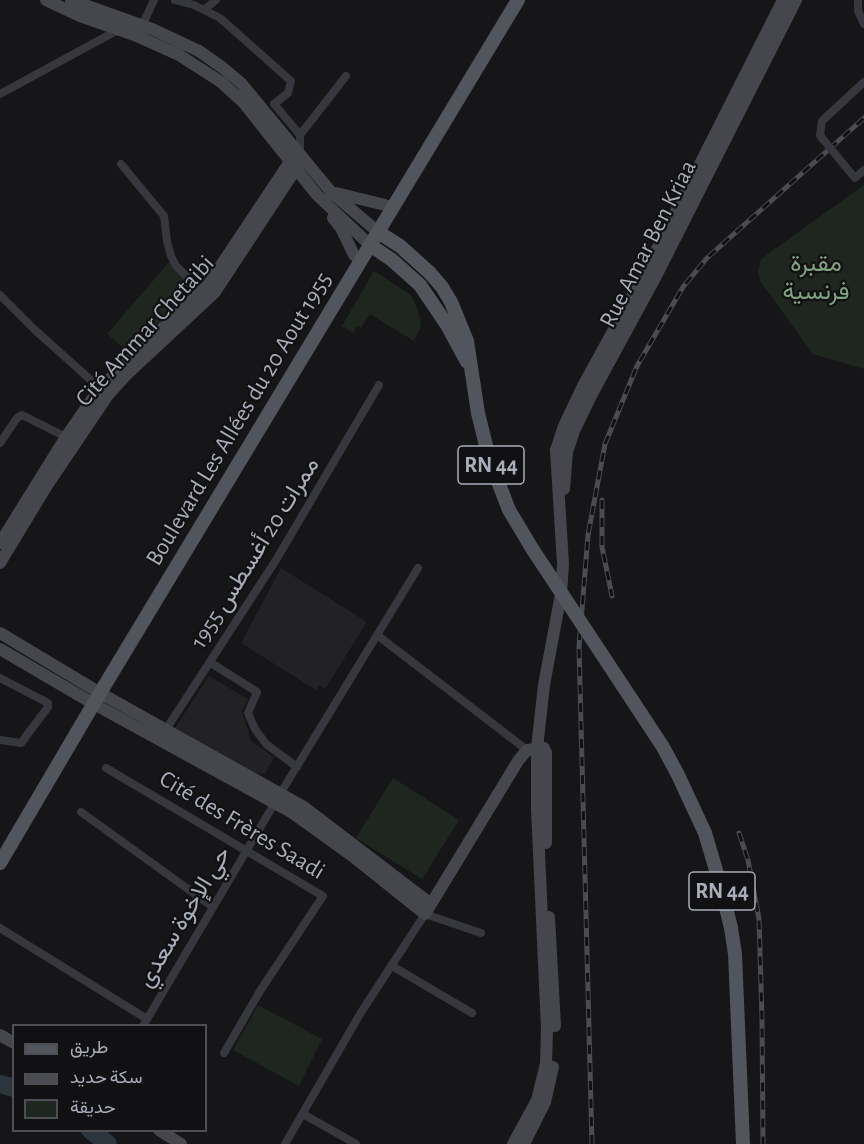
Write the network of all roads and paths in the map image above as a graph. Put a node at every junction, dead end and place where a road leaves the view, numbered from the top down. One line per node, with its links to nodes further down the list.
1 (46, 0): 14 (main road)
2 (71, 0): 13 (main road)
3 (154, 0): 13 (street)
4 (176, 0): 11 (street)
5 (216, 0): 11 (street)
6 (509, 0): 25 (main road, Boulevard Les Allées du 20 Aout 1955)
7 (518, 0): 26 (main road, Boulevard Les Allées du 20 Aout 1955)
8 (783, 0): 40 (main road, Rue Amar Ben Kriaa)
9 (796, 0): 40 (main road, Rue Amar Ben Kriaa)
10 (858, 0): 12 (street)
11 (204, 10): 18 (street)
12 (864, 24)
13 (142, 26): 19 (main road)
14 (118, 30): 17 (street); 21 (main road)
15 (346, 76): 18 (street)
16 (864, 82): 22 (street, bridge)
17 (0, 94)
18 (300, 135): 19 (street)
19 (300, 154): 21 (main road, Cité Ammar Chetaibi); 23 (main road)
20 (121, 164): 33 (street, Cité Ammar Chetaibi)
21 (292, 166): 24 (main road); 28 (main road, Cité Ammar Chetaibi)
22 (864, 170)
23 (331, 192): 25 (main road); 27 (main road)
24 (317, 195): 29 (main road); 31 (main road)
25 (385, 205): 27 (main road, Boulevard Les Allées du 20 Aout 1955)
26 (386, 219): 27 (main road, Boulevard Les Allées du 20 Aout 1955); 30 (main road)
27 (375, 229): 29 (main road, Boulevard Les Allées du 20 Aout 1955); 30 (main road)
28 (248, 234): 33 (main road, Cité Ammar Chetaibi); 37 (main road, Cité Ammar Chetaibi)
29 (367, 242): 31 (main road, Boulevard Les Allées du 20 Aout 1955); 32 (main road)
30 (400, 246): 35 (main road)
31 (357, 259): 32 (main road); 49 (main road, Boulevard Les Allées du 20 Aout 1955)
32 (392, 260): 35 (main road)
33 (202, 291): 37 (main road, Cité Ammar Chetaibi)
34 (0, 295): 37 (street)
35 (472, 372): 75 (main road, RN 44, bridge)
36 (379, 385): 47 (street, ممرات 20 أغسطس 1955)
37 (104, 392): 38 (main road, Cité Ammar Chetaibi); 42 (main road, Cité Ammar Chetaibi)
38 (66, 438): 39 (street); 41 (main road, Cité Ammar Chetaibi)
39 (0, 442)
40 (561, 514): 52 (main road, Rue Amar Ben Kriaa)
41 (0, 543)
42 (0, 563)
43 (418, 568): 45 (street, Cité des Frères Saadi)
44 (0, 633): 49 (main road)
45 (377, 635): 52 (street); 53 (street, Cité des Frères Saadi)
46 (0, 649): 49 (main road)
47 (211, 663): 50 (street, ممرات 20 أغسطس 1955); 53 (street)
48 (0, 678): 51 (street)
49 (93, 697): 50 (main road, Cité des Frères Saadi); 57 (main road, Boulevard Les Allées du 20 Aout 1955); 59 (main road, Boulevard Les Allées du 20 Aout 1955)
50 (163, 735): 55 (main road, Cité des Frères Saadi)
51 (0, 740)
52 (537, 749): 61 (main road); 73 (main road); 74 (main road)
53 (297, 766): 55 (street, Cité des Frères Saadi)
54 (106, 768): 58 (street, Cité des Frères Saadi)
55 (277, 799): 58 (street, حي الإخوة سعدي); 61 (main road, Cité des Frères Saadi)
56 (81, 812): 60 (street)
57 (0, 846)
58 (246, 851): 60 (street, حي الإخوة سعدي); 67 (street, Cité des Frères Saadi)
59 (0, 863)
60 (213, 907): 66 (street, حي الإخوة سعدي)
61 (428, 909): 63 (street, Cité des Frères Saadi); 64 (street)
62 (0, 928): 66 (street, حي الإخوة سعدي)
63 (481, 933)
64 (392, 966): 65 (street); 68 (street)
65 (472, 1013)
66 (145, 1022)
67 (224, 1053)
68 (303, 1114): 71 (street); 72 (street)
69 (161, 1132): 70 (main road)
70 (182, 1144)
71 (285, 1144)
72 (356, 1144)
73 (513, 1144)
74 (524, 1144)
75 (743, 1144)

